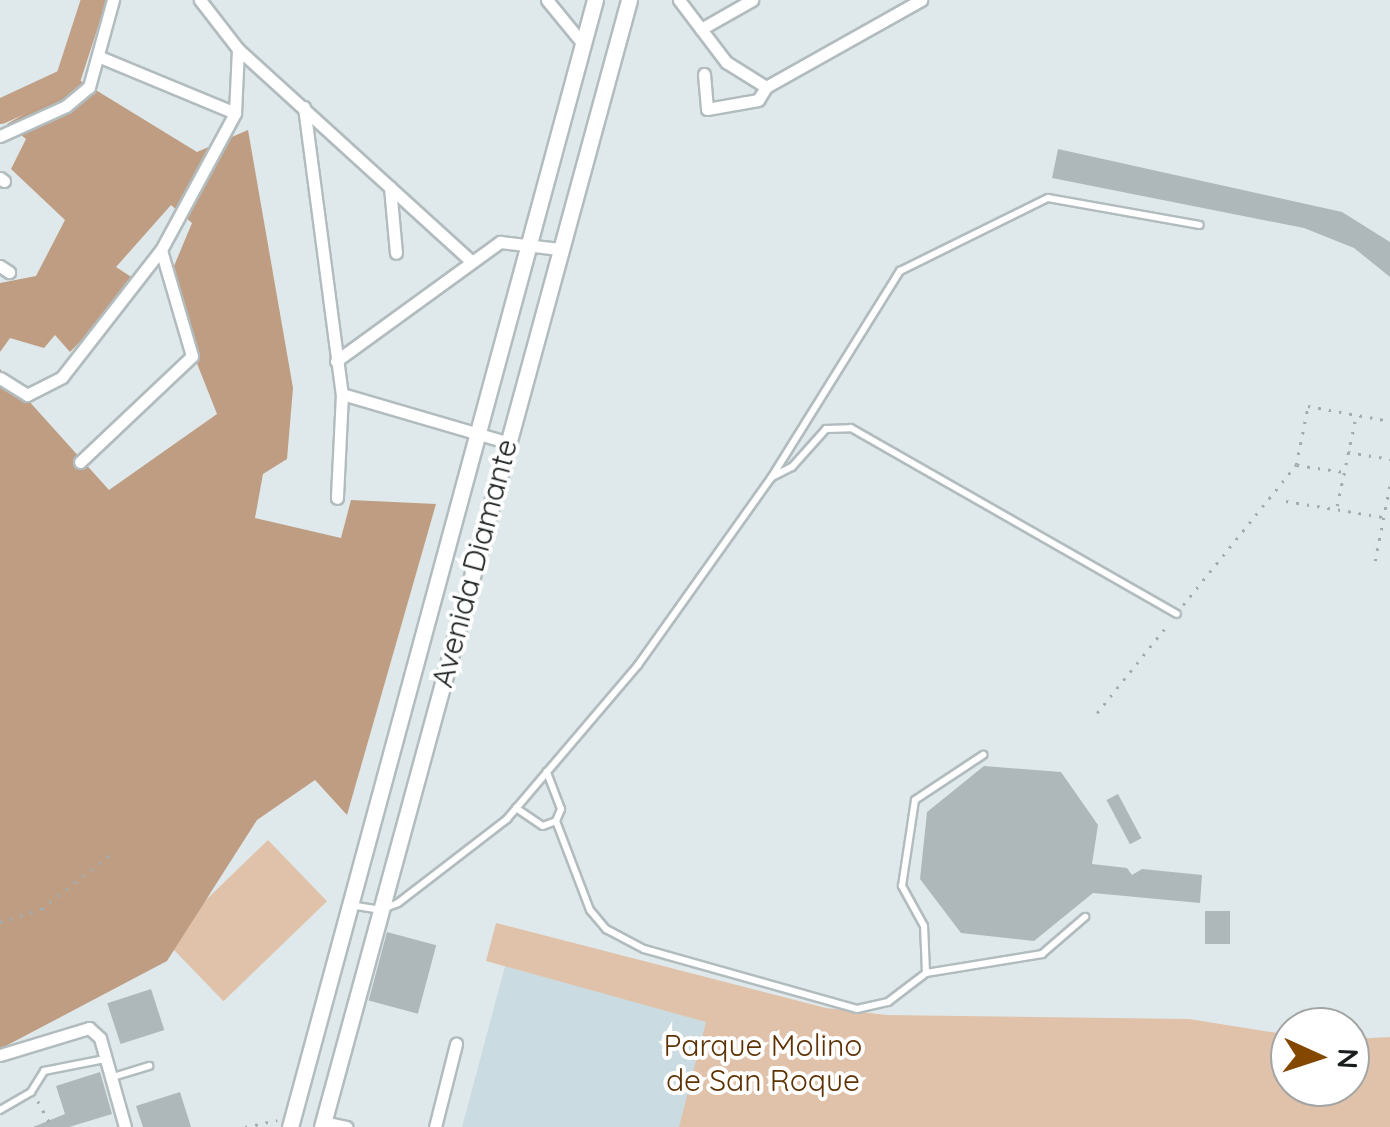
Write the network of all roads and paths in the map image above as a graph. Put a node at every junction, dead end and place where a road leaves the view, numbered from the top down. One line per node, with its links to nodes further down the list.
1 (113, 0): 12 (street)
2 (200, 0): 11 (street)
3 (547, 0): 10 (street)
4 (596, 0): 10 (main road, Avenida Diamante)
5 (629, 0): 21 (main road, Avenida Diamante)
6 (679, 0): 9 (street)
7 (752, 0): 9 (street)
8 (920, 0): 14 (street)
9 (700, 29): 14 (street)
10 (582, 44): 20 (main road, Avenida Diamante)
11 (238, 50): 15 (street); 16 (street)
12 (100, 57): 16 (street); 17 (street)
13 (704, 74): 14 (street)
14 (766, 87)
15 (304, 107): 18 (street); 25 (street)
16 (235, 113): 22 (street)
17 (0, 136)
18 (390, 187): 23 (street); 24 (street)
19 (1200, 226): 37 (lane)
20 (528, 241): 21 (street); 24 (street); 30 (main road, Avenida Diamante)
21 (560, 248): 31 (main road, Avenida Diamante)
22 (161, 250): 26 (street); 34 (street)
23 (396, 253)
24 (470, 260): 25 (street)
25 (336, 361): 27 (street)
26 (0, 378)
27 (342, 394): 30 (street); 39 (street)
28 (1356, 414): 29 (path); 32 (path); 35 (path)
29 (1390, 421)
30 (482, 431): 31 (street); 52 (main road, Avenida Diamante)
31 (506, 442): 53 (main road, Avenida Diamante)
32 (1348, 452): 33 (path); 36 (path)
33 (1390, 459)
34 (80, 462)
35 (1296, 465): 36 (path); 45 (path)
36 (1344, 472): 42 (path)
37 (771, 478): 45 (lane); 48 (lane)
38 (1390, 484): 41 (path)
39 (337, 498)
40 (1286, 501): 42 (path)
41 (1388, 505): 43 (path)
42 (1336, 509): 43 (path)
43 (1383, 517): 44 (path)
44 (1374, 561)
45 (1177, 614): 46 (path)
46 (1096, 713)
47 (983, 754): 56 (lane)
48 (547, 772): 49 (lane); 50 (lane)
49 (516, 808): 50 (lane); 53 (lane)
50 (556, 821): 56 (lane)
51 (110, 855): 55 (path)
52 (348, 905): 53 (lane); 57 (main road, Avenida Diamante)
53 (380, 910): 59 (main road, Avenida Diamante)
54 (1085, 916): 56 (lane)
55 (0, 922)
56 (926, 973)
57 (312, 1044): 59 (main road); 67 (main road, Avenida Diamante)
58 (456, 1044): 73 (street)
59 (343, 1051): 68 (main road, Avenida Diamante)
60 (0, 1055): 61 (street)
61 (106, 1059): 63 (street); 64 (lane)
62 (149, 1066): 63 (lane)
63 (111, 1077): 66 (street)
64 (31, 1092): 65 (lane); 69 (path)
65 (0, 1110)
66 (123, 1121): 70 (street)
67 (292, 1122): 71 (path)
68 (322, 1124): 72 (street)
69 (52, 1127)
70 (112, 1127)
71 (244, 1127)
72 (346, 1127)
73 (434, 1127)

